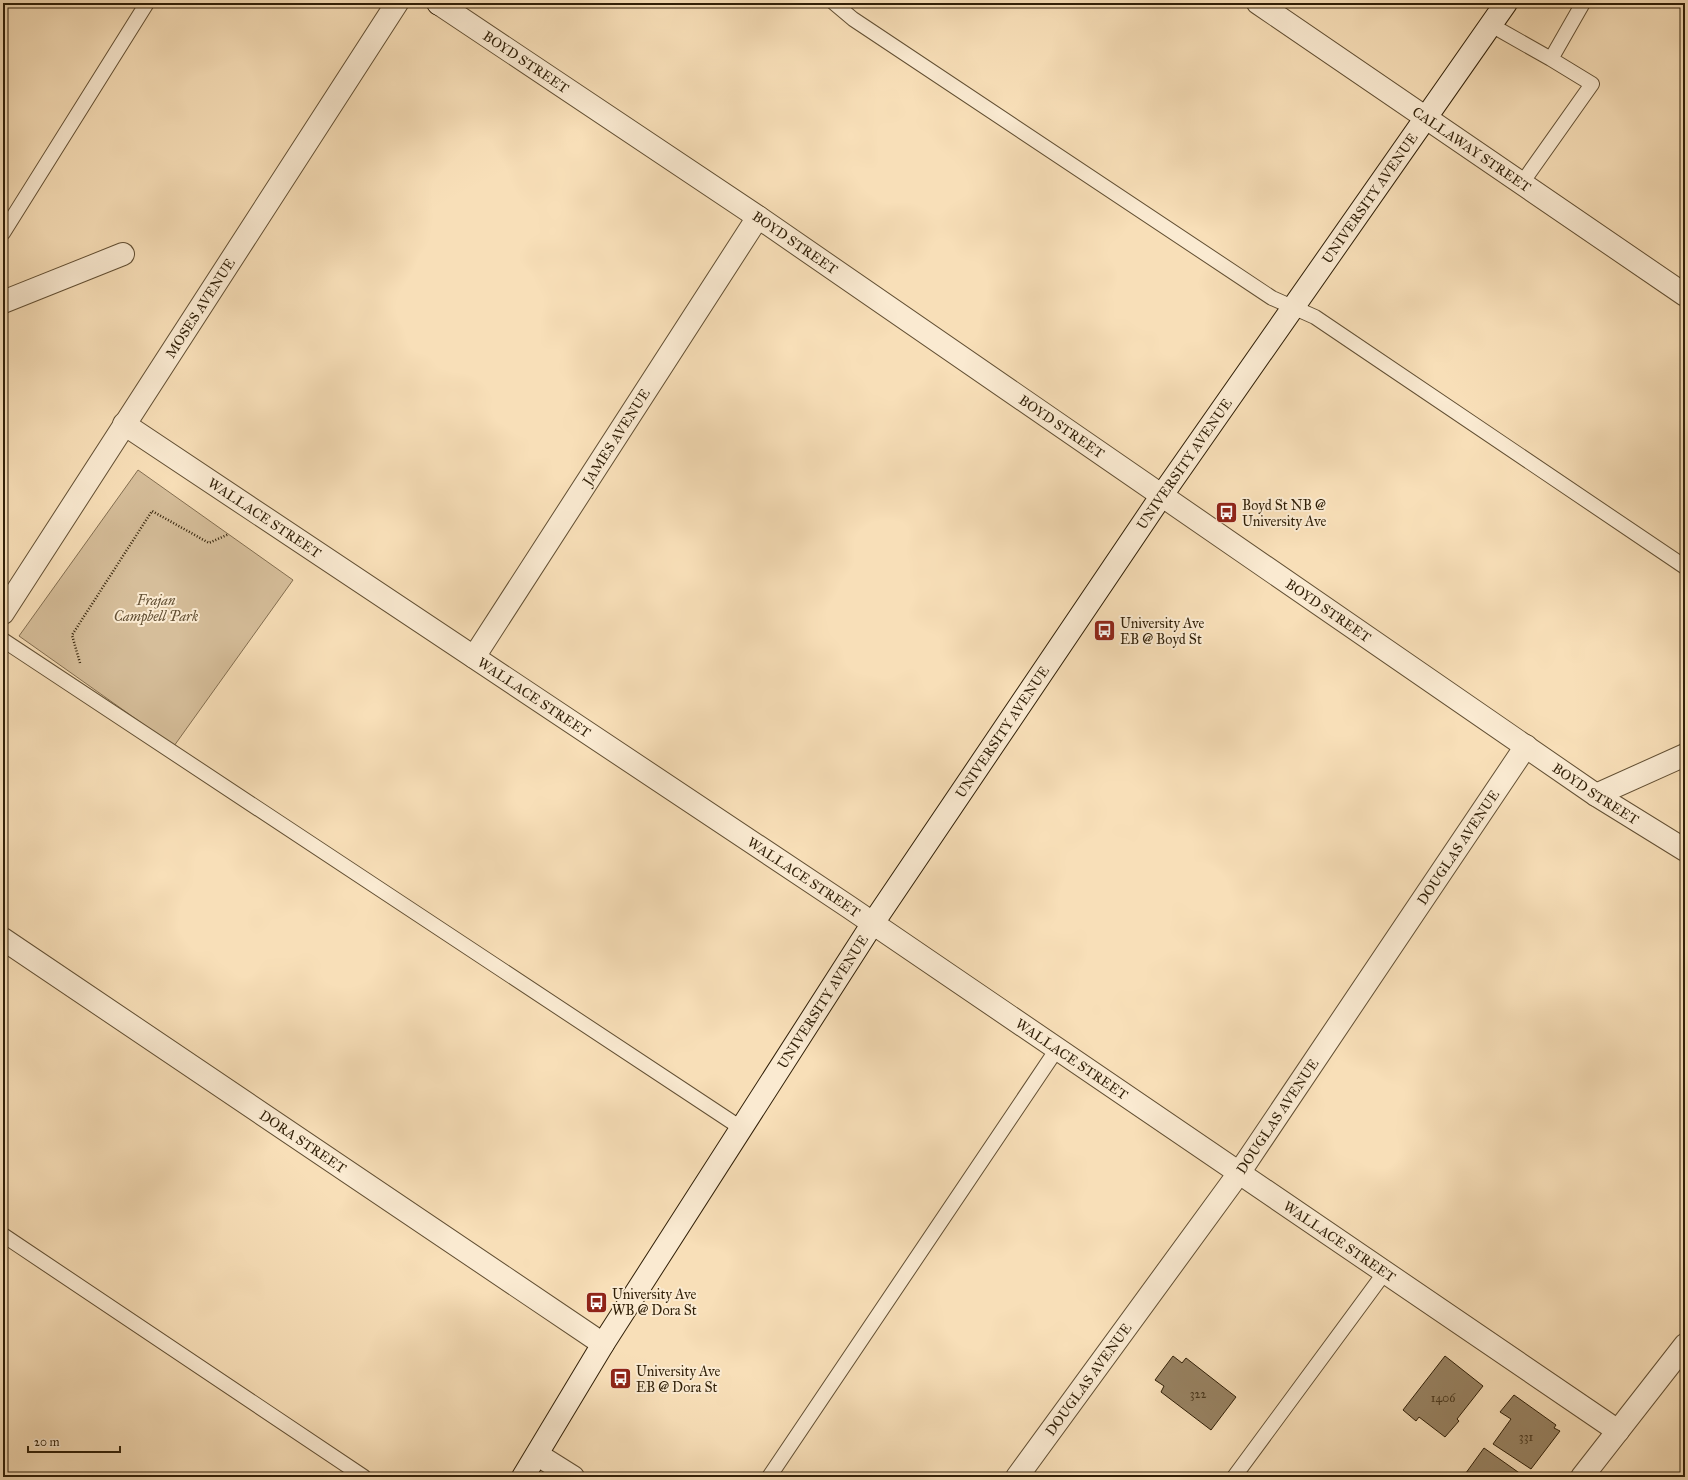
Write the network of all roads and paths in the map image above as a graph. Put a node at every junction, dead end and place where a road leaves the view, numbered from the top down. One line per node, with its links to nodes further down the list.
1 (147, 3): 13 (lane)
2 (397, 3): 18 (street, MOSES AVENUE)
3 (440, 3): 12 (street, BOYD STREET)
4 (834, 3): 17 (lane)
5 (1258, 3): 10 (street, CALLAWAY STREET)
6 (1506, 3): 8 (street, UNIVERSITY AVENUE)
7 (1583, 3): 9 (lane)
8 (1491, 24): 9 (lane); 10 (street, UNIVERSITY AVENUE)
9 (1552, 59): 11 (lane)
10 (1426, 117): 11 (street, CALLAWAY STREET); 17 (street, UNIVERSITY AVENUE)
11 (1522, 183): 15 (street, CALLAWAY STREET)
12 (758, 217): 19 (street, BOYD STREET); 24 (street, JAMES AVENUE)
13 (3, 233)
14 (123, 254): 16 (street)
15 (1685, 295)
16 (3, 302)
17 (1293, 308): 19 (street, UNIVERSITY AVENUE); 21 (lane)
18 (124, 424): 22 (street, MOSES AVENUE); 24 (street, WALLACE STREET)
19 (1162, 496): 26 (street, BOYD STREET); 30 (street, UNIVERSITY AVENUE)
20 (229, 534): 25 (path)
21 (1685, 566)
22 (3, 613)
23 (3, 640): 25 (lane)
24 (474, 657): 30 (street, WALLACE STREET)
25 (70, 684): 33 (lane)
26 (1526, 746): 28 (street, BOYD STREET); 34 (street, DOUGLAS AVENUE)
27 (1685, 755): 28 (street)
28 (1596, 795): 29 (street, BOYD STREET)
29 (1685, 850)
30 (873, 923): 32 (street, WALLACE STREET); 33 (street, UNIVERSITY AVENUE)
31 (3, 939): 37 (street, DORA STREET)
32 (1057, 1049): 34 (street, WALLACE STREET); 44 (lane)
33 (741, 1128): 37 (street, UNIVERSITY AVENUE)
34 (1239, 1173): 36 (street, WALLACE STREET); 45 (street, DOUGLAS AVENUE)
35 (3, 1235): 41 (lane)
36 (1385, 1272): 39 (street, WALLACE STREET); 46 (lane)
37 (603, 1344): 40 (street, UNIVERSITY AVENUE)
38 (1685, 1345): 39 (street)
39 (1618, 1431): 47 (street)
40 (538, 1455): 42 (street, UNIVERSITY AVENUE); 43 (street)
41 (364, 1477)
42 (524, 1477)
43 (573, 1477)
44 (770, 1477)
45 (1016, 1477)
46 (1234, 1477)
47 (1582, 1477)

